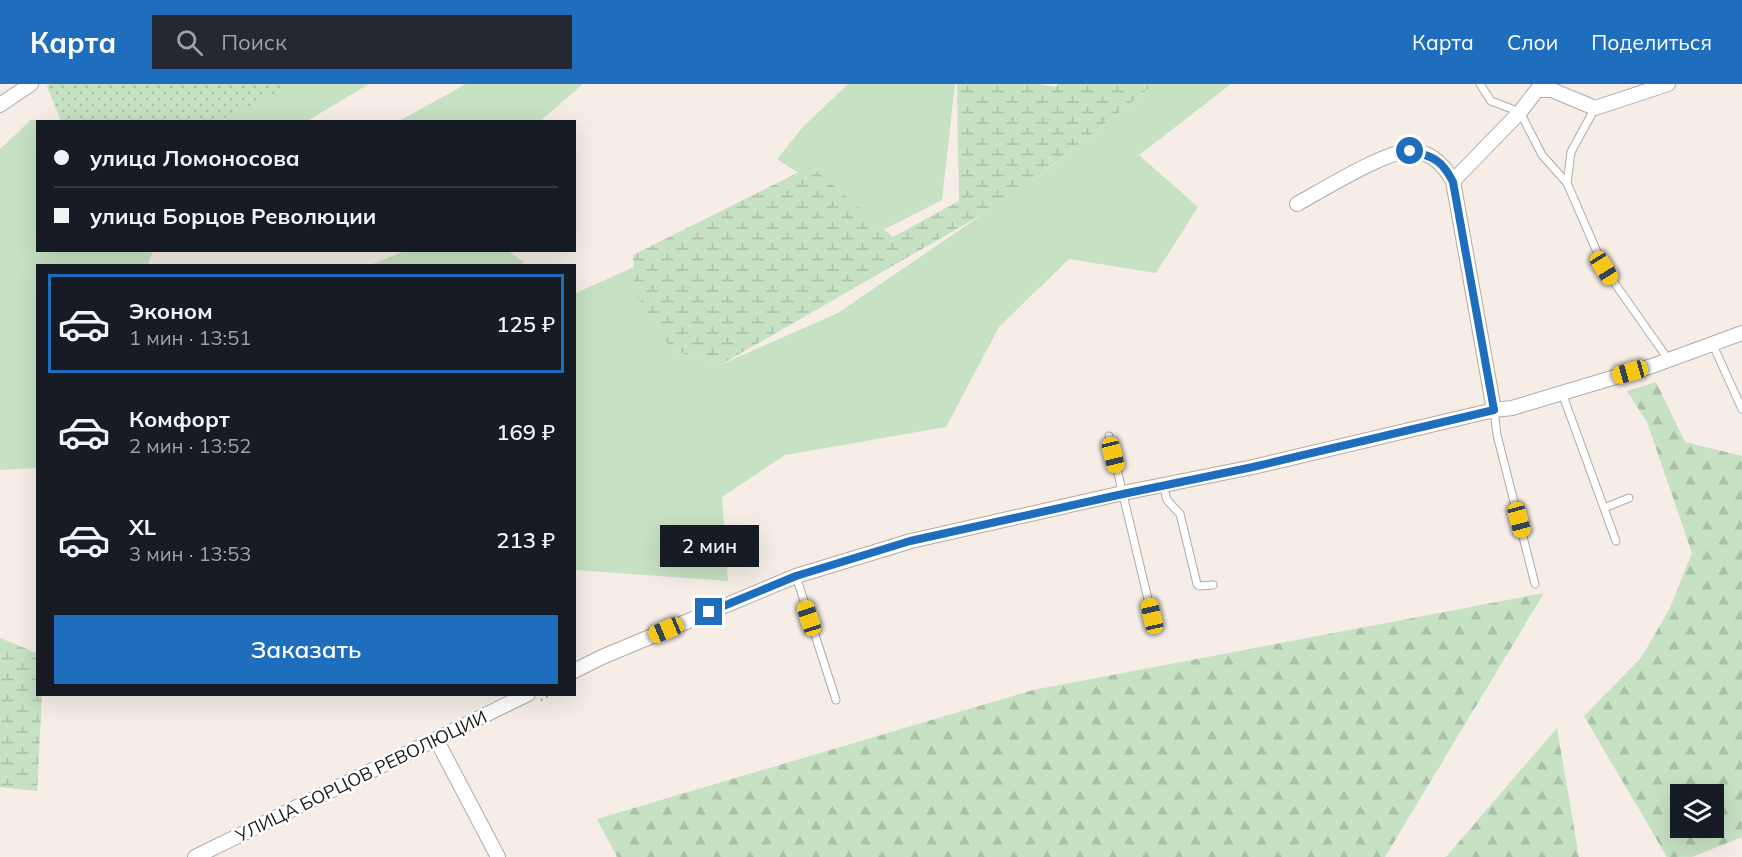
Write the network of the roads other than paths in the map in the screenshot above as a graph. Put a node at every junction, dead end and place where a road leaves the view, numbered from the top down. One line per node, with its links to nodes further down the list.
1 (31, 84): 5 (street)
2 (1480, 84): 7 (lane)
3 (1668, 84): 6 (street)
4 (1536, 87): 6 (street); 7 (street)
5 (0, 105)
6 (1595, 108): 9 (lane)
7 (1520, 111): 8 (street); 9 (lane)
8 (1453, 182): 10 (street); 16 (street)
9 (1567, 183): 13 (lane)
10 (1297, 204)
11 (1742, 333): 12 (street)
12 (1712, 343): 13 (street); 15 (lane)
13 (1668, 359): 14 (street)
14 (1562, 393): 16 (street); 21 (lane)
15 (1742, 409)
16 (1494, 410): 18 (street); 24 (lane)
17 (1109, 436): 19 (lane)
18 (1163, 485): 19 (street); 25 (lane)
19 (1123, 494): 23 (street); 26 (lane)
20 (1629, 498): 21 (lane)
21 (1604, 508): 22 (lane)
22 (1616, 541)
23 (796, 576): 27 (street); 29 (lane)
24 (1535, 584)
25 (1213, 585)
26 (1152, 616)
27 (576, 670)
28 (532, 698): 30 (street, УЛИЦА БОРЦОВ РЕВОЛЮЦИИ)
29 (836, 700)
30 (436, 739): 31 (street, УЛИЦА БОРЦОВ РЕВОЛЮЦИИ); 32 (street)
31 (195, 857)
32 (498, 857)

